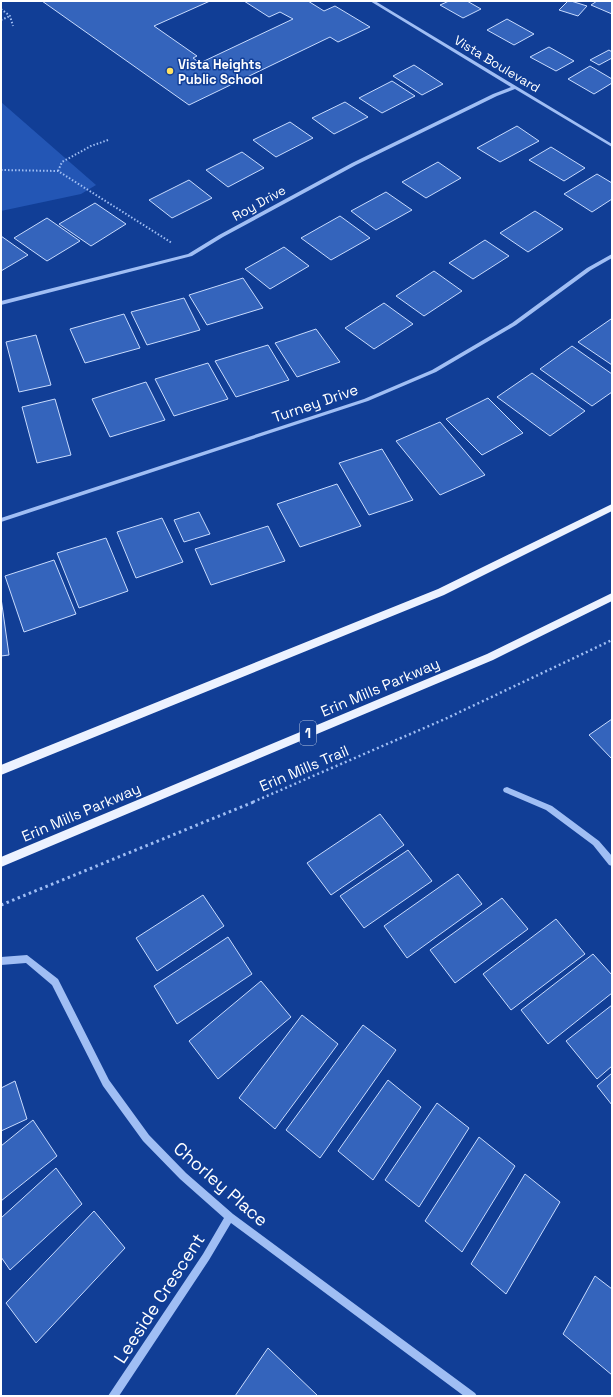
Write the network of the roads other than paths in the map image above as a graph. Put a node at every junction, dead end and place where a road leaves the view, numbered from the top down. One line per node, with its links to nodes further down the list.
1 (372, 1): 2 (street, Vista Boulevard)
2 (516, 87): 3 (street, Vista Boulevard); 5 (street, Roy Drive)
3 (612, 146)
4 (612, 256): 7 (street, Turney Drive)
5 (1, 303)
6 (612, 507): 9 (main road)
7 (1, 520)
8 (612, 597): 11 (main road, Erin Mills Parkway / 1)
9 (1, 770)
10 (507, 790): 12 (street)
11 (1, 862)
12 (612, 862)
13 (1, 961): 14 (street, Chorley Place)
14 (230, 1217): 15 (street, Leeside Crescent); 16 (street, Chorley Place)
15 (113, 1396)
16 (472, 1396)

